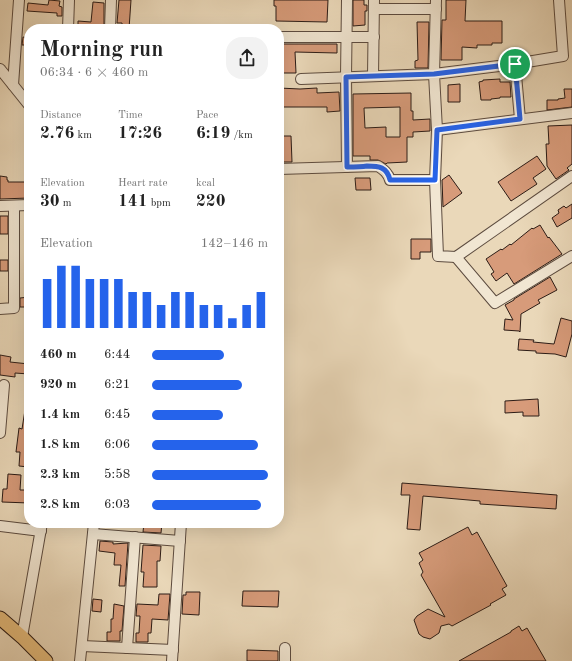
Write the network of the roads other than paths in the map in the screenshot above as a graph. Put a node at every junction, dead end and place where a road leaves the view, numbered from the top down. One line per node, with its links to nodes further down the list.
1 (20, 0): 19 (street)
2 (69, 0): 8 (street)
3 (112, 0): 9 (street)
4 (347, 0): 11 (street)
5 (559, 0): 13 (street)
6 (374, 5): 7 (street); 12 (street)
7 (436, 5): 15 (street)
8 (68, 24)
9 (110, 24)
10 (284, 37): 11 (street)
11 (346, 37): 12 (street); 17 (street)
12 (374, 37): 16 (street)
13 (515, 64): 15 (street); 22 (street)
14 (0, 69): 19 (street)
15 (434, 74): 16 (street); 23 (street)
16 (373, 76): 17 (street)
17 (346, 77): 18 (street); 24 (street)
18 (301, 79)
19 (13, 85): 20 (street)
20 (24, 99)
21 (572, 113): 22 (street)
22 (520, 119): 23 (street)
23 (437, 130): 27 (street)
24 (347, 167): 25 (street); 27 (street)
25 (284, 169)
26 (572, 176): 31 (street)
27 (435, 180): 31 (street)
28 (24, 205): 30 (street)
29 (0, 206): 30 (street)
30 (14, 206): 33 (street)
31 (456, 256): 32 (street)
32 (572, 256)
33 (0, 309)
34 (4, 385): 35 (street)
35 (0, 433)
36 (0, 526): 37 (street)
37 (24, 527)
38 (41, 528): 45 (street)
39 (94, 528): 41 (street)
40 (181, 528): 43 (street)
41 (93, 534): 42 (street); 46 (street)
42 (135, 537): 43 (street); 47 (street)
43 (180, 541): 49 (street)
44 (0, 618): 45 (main road)
45 (22, 637): 50 (main road)
46 (82, 646): 47 (street); 51 (street)
47 (127, 648): 49 (street)
48 (285, 648): 53 (street)
49 (173, 650): 52 (street)
50 (46, 661)
51 (80, 661)
52 (172, 661)
53 (285, 661)

